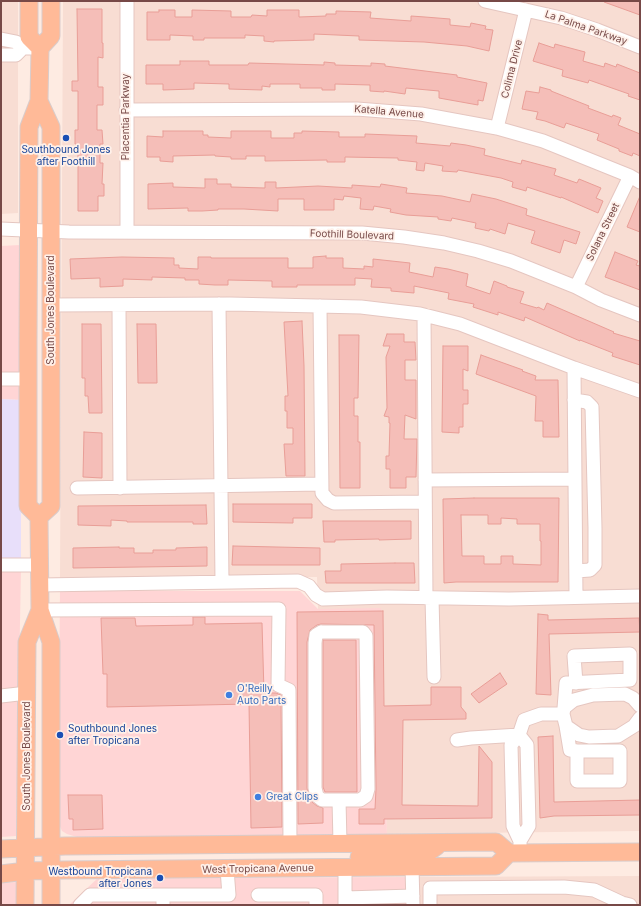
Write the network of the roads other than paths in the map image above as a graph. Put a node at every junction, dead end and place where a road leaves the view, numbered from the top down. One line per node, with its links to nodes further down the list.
1 (29, 1): 9 (main road)
2 (51, 1): 9 (main road)
3 (127, 1): 12 (street, Placentia Parkway)
4 (485, 1): 5 (street, La Palma Parkway)
5 (526, 10): 7 (street, La Palma Parkway); 13 (street, Colima Drive)
6 (1, 39): 8 (street)
7 (640, 47)
8 (23, 48): 9 (street); 10 (street)
9 (40, 48): 11 (main road, South Jones Boulevard)
10 (1, 55)
11 (40, 101): 16 (main road, South Jones Boulevard); 17 (main road, South Jones Boulevard)
12 (126, 110): 13 (street, Katella Avenue); 18 (street, Placentia Parkway)
13 (497, 128): 14 (street, Katella Avenue)
14 (635, 179): 19 (street, Solana Street)
15 (1, 229): 16 (street, Foothill Boulevard)
16 (28, 230): 17 (street, Foothill Boulevard); 28 (main road, South Jones Boulevard)
17 (51, 232): 18 (street, Foothill Boulevard); 21 (main road, South Jones Boulevard)
18 (127, 232): 19 (street, Foothill Boulevard)
19 (576, 287): 25 (street, Foothill Boulevard)
20 (219, 304): 22 (street); 23 (street); 34 (street)
21 (51, 305): 22 (street); 38 (main road, South Jones Boulevard)
22 (119, 305): 36 (street)
23 (320, 306): 24 (street); 33 (street)
24 (424, 315): 26 (street); 31 (street)
25 (640, 315)
26 (574, 368): 29 (street); 30 (street)
27 (1, 379): 28 (street)
28 (28, 379): 38 (main road, South Jones Boulevard)
29 (640, 391)
30 (574, 400): 32 (street); 41 (street)
31 (425, 480): 32 (street); 37 (street)
32 (575, 480): 41 (street)
33 (321, 484): 34 (street); 37 (street)
34 (222, 486): 36 (street); 42 (street)
35 (77, 488): 36 (street)
36 (120, 488)
37 (425, 502): 46 (street)
38 (39, 517): 40 (main road, South Jones Boulevard)
39 (1, 565): 40 (street)
40 (40, 565): 43 (main road, South Jones Boulevard)
41 (576, 571): 45 (street)
42 (222, 582): 43 (street); 46 (street)
43 (40, 585): 47 (main road, South Jones Boulevard)
44 (640, 596): 45 (street)
45 (576, 597): 46 (street)
46 (429, 598): 48 (street)
47 (40, 610): 50 (main road, South Jones Boulevard); 61 (street); 62 (main road, South Jones Boulevard)
48 (434, 677)
49 (576, 682): 53 (street)
50 (27, 693): 51 (street); 63 (main road, South Jones Boulevard)
51 (1, 696)
52 (640, 706): 53 (street)
53 (565, 716): 54 (street); 55 (street); 57 (street)
54 (640, 718)
55 (519, 735): 56 (street); 65 (street)
56 (457, 740)
57 (577, 751)
58 (339, 800): 58 (street); 60 (street)
59 (444, 842): 60 (main road); 65 (main road); 68 (main road)
60 (340, 843): 61 (main road)
61 (290, 844): 62 (main road)
62 (51, 846): 63 (main road); 71 (main road, South Jones Boulevard)
63 (26, 847): 64 (main road); 70 (main road, South Jones Boulevard)
64 (1, 849)
65 (516, 849): 66 (main road); 67 (main road, West Tropicana Avenue)
66 (640, 852)
67 (412, 867): 68 (main road, West Tropicana Avenue); 77 (street)
68 (345, 868): 69 (main road, West Tropicana Avenue); 76 (street)
69 (227, 869): 71 (main road, West Tropicana Avenue); 75 (street)
70 (26, 871): 71 (main road, West Tropicana Avenue); 72 (main road, West Tropicana Avenue); 78 (main road, South Jones Boulevard)
71 (51, 871): 79 (main road, South Jones Boulevard)
72 (1, 874)
73 (258, 895): 81 (street)
74 (116, 900): 75 (street); 80 (street)
75 (163, 900)
76 (345, 901): 77 (street)
77 (413, 901)
78 (25, 905)
79 (51, 905)
80 (80, 905)
81 (316, 905)
82 (430, 905): 83 (street)
83 (630, 905)

